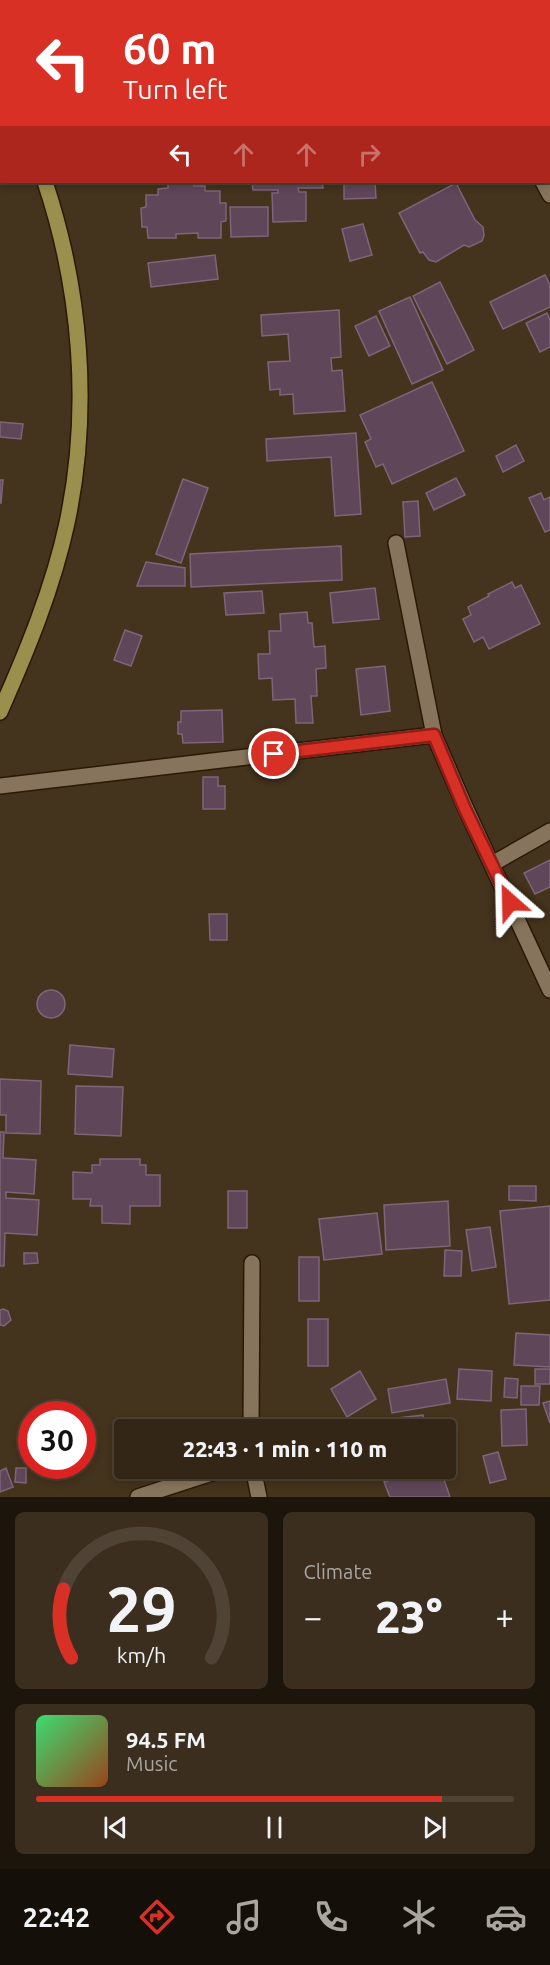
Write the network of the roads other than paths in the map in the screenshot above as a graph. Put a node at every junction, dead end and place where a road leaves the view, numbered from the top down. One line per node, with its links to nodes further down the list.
1 (45, 183): 3 (main road)
2 (396, 543): 4 (street)
3 (0, 712)
4 (434, 735): 5 (street); 7 (street)
5 (0, 786)
6 (550, 831): 7 (street)
7 (492, 864): 8 (street)
8 (550, 990)
9 (252, 1263): 10 (street)
10 (251, 1419)
11 (193, 1479): 13 (street)
12 (255, 1479): 14 (street)
13 (138, 1497)
14 (259, 1497)

